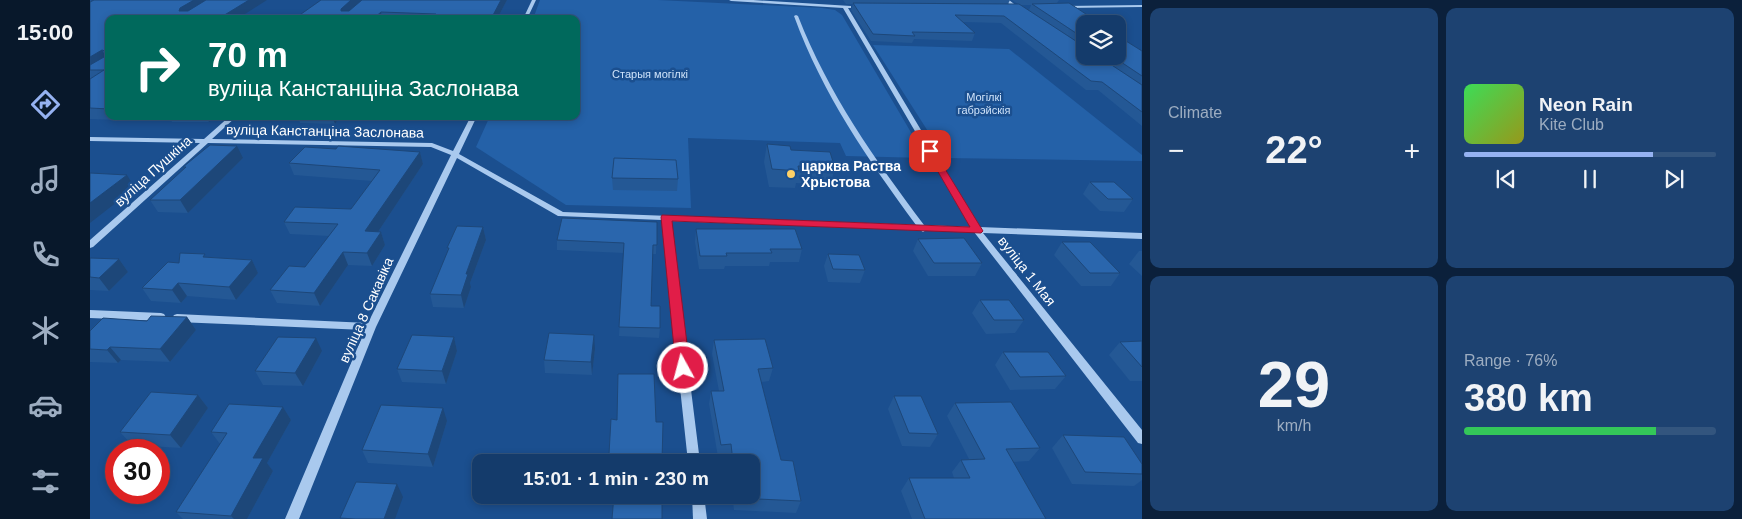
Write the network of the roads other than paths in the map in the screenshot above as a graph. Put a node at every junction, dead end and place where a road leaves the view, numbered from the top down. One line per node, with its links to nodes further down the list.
1 (534, 0): 12 (street)
2 (731, 0): 4 (street)
3 (1006, 0): 10 (street)
4 (760, 1): 21 (street, вуліца 1 Мая)
5 (1061, 4): 8 (street)
6 (1142, 6): 8 (street)
7 (1057, 7): 8 (street)
8 (1067, 7)
9 (1007, 8): 10 (street)
10 (1017, 8): 11 (street)
11 (1025, 10)
12 (527, 15)
13 (796, 16): 20 (street)
14 (229, 120): 17 (street, вуліца Пушкіна)
15 (472, 120): 18 (street, вуліца 8 Сакавіка)
16 (90, 139): 17 (street, вуліца Канстанціна Заслонава)
17 (205, 141): 18 (street, вуліца Канстанціна Заслонава); 23 (street, вуліца Пушкіна)
18 (454, 154): 19 (street, вуліца Канстанціна Заслонава); 25 (street, вуліца 8 Сакавіка)
19 (666, 217): 20 (street, вуліца Канстанціна Заслонава); 27 (street)
20 (923, 229): 21 (street, вуліца Канстанціна Заслонава)
21 (977, 231): 22 (street, вуліца Канстанціна Заслонава); 26 (street, вуліца 1 Мая)
22 (1142, 236)
23 (90, 245)
24 (90, 314): 25 (street)
25 (371, 327): 29 (street, вуліца 8 Сакавіка)
26 (1142, 439)
27 (693, 454)
28 (699, 504): 30 (street)
29 (292, 519)
30 (700, 519)

